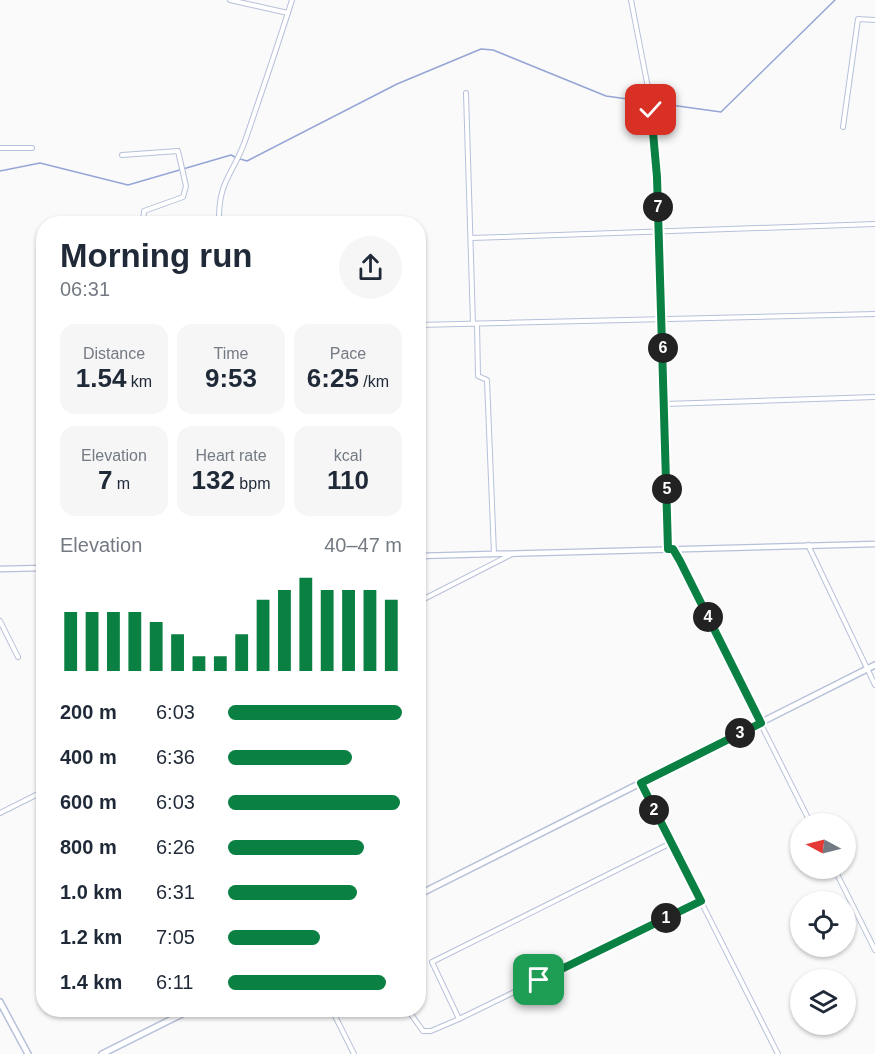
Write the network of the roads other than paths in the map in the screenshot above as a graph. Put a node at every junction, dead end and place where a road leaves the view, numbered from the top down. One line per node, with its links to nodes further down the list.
1 (230, 0): 4 (street)
2 (292, 0): 4 (street)
3 (631, 0): 14 (street)
4 (288, 13): 12 (street)
5 (875, 20): 7 (street)
6 (466, 93): 15 (street)
7 (843, 127)
8 (0, 148): 9 (street)
9 (32, 148)
10 (123, 155): 11 (street)
11 (144, 216)
12 (219, 216)
13 (875, 224): 14 (street)
14 (659, 231): 15 (street); 17 (street)
15 (471, 238): 18 (street)
16 (875, 314): 17 (street)
17 (662, 319): 18 (street); 21 (street)
18 (475, 324): 19 (street); 26 (street)
19 (426, 325)
20 (875, 397): 21 (street)
21 (665, 404): 24 (street)
22 (875, 544): 23 (street)
23 (808, 546): 24 (street); 34 (street)
24 (671, 549): 25 (street); 36 (street)
25 (513, 553): 26 (street); 30 (street)
26 (494, 554): 27 (street)
27 (426, 556)
28 (36, 568): 29 (street)
29 (0, 569)
30 (426, 598)
31 (0, 621): 32 (street)
32 (18, 657)
33 (875, 665): 34 (main road)
34 (867, 669): 35 (street); 36 (main road)
35 (875, 685)
36 (761, 723): 37 (main road); 40 (street)
37 (641, 783): 41 (street); 43 (main road)
38 (36, 795): 39 (street)
39 (0, 813)
40 (806, 813)
41 (671, 843): 44 (street); 50 (street)
42 (840, 879): 45 (street)
43 (426, 891)
44 (701, 901): 50 (street); 54 (street)
45 (875, 950)
46 (0, 1002): 51 (main road)
47 (176, 1017): 52 (main road)
48 (336, 1017): 53 (street)
49 (413, 1017): 50 (street)
50 (459, 1019)
51 (28, 1054)
52 (102, 1054)
53 (354, 1054)
54 (778, 1054)

